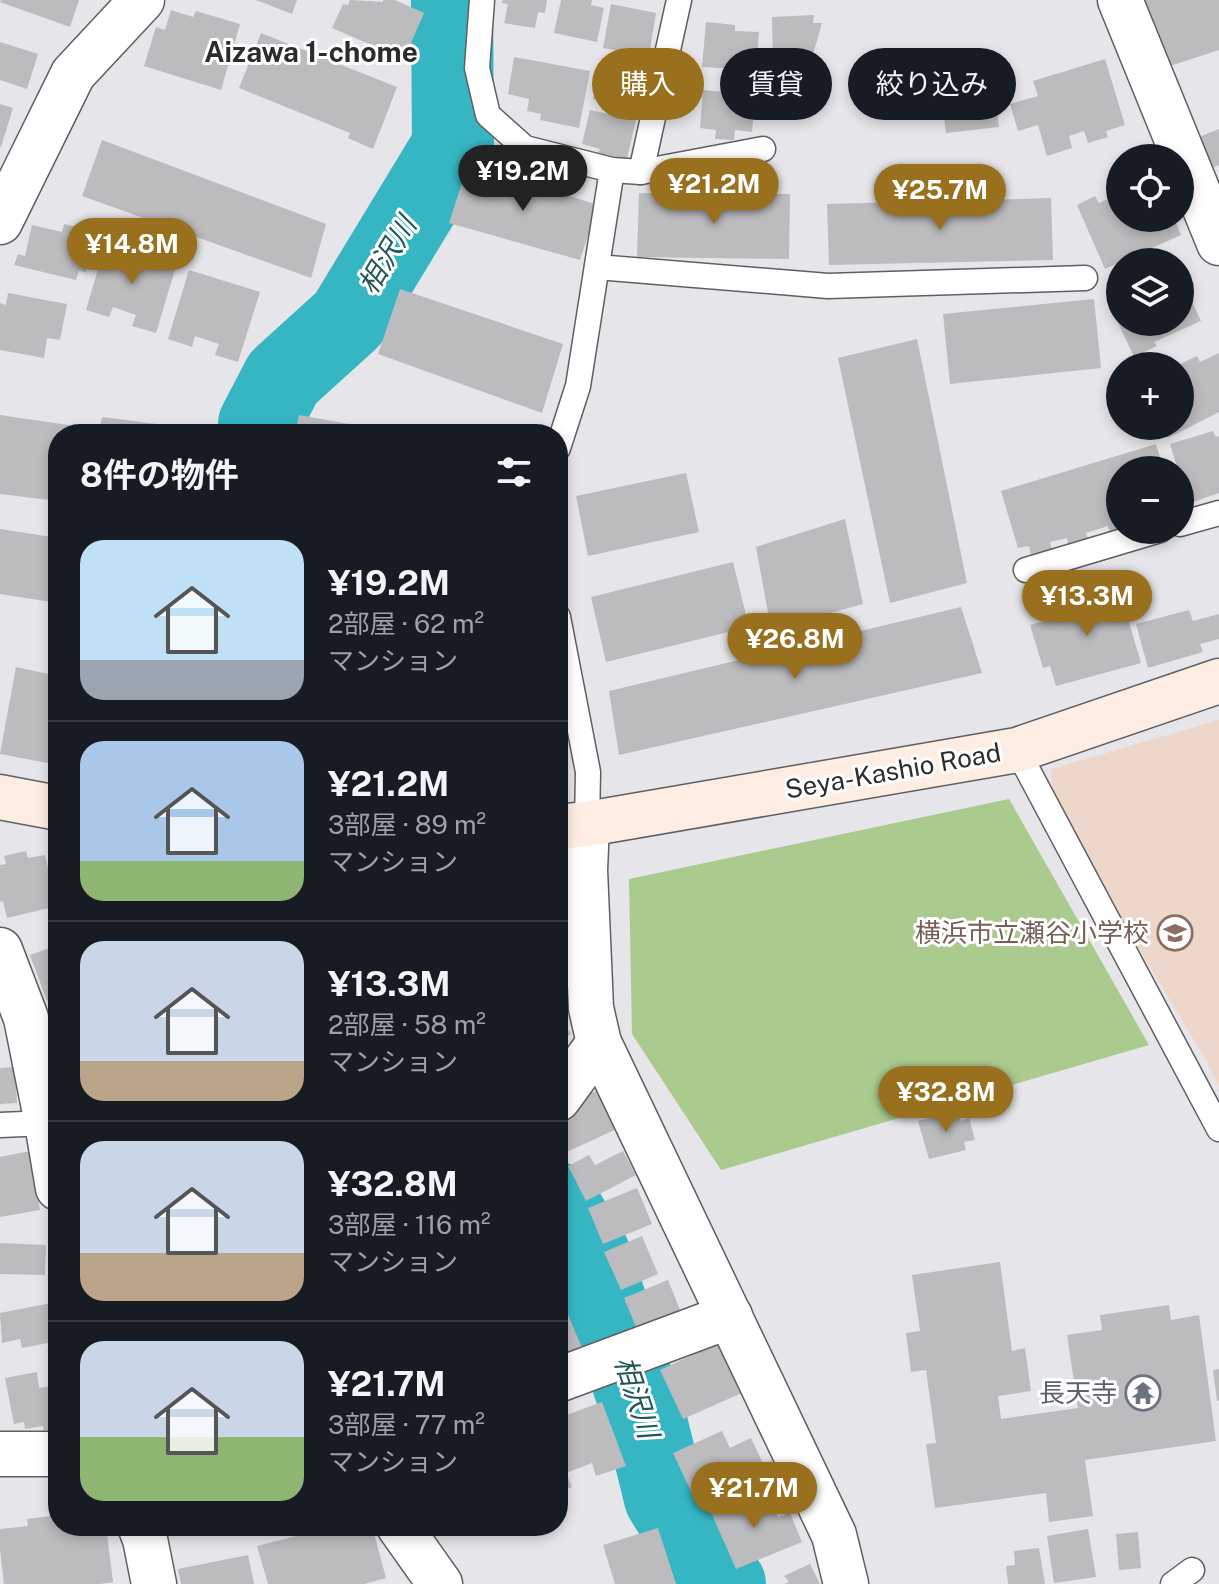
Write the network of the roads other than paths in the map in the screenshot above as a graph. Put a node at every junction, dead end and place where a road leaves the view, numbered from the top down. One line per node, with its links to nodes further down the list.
1 (142, 0): 8 (street)
2 (482, 0): 6 (lane)
3 (679, 0): 7 (lane)
4 (1120, 0): 9 (street)
5 (763, 149): 7 (lane)
6 (612, 170): 7 (lane); 10 (lane)
7 (641, 172)
8 (0, 222)
9 (1219, 243)
10 (597, 267): 11 (lane); 12 (lane)
11 (1085, 278)
12 (566, 424)
13 (1219, 513): 14 (lane)
14 (1194, 520)
15 (1113, 544): 16 (lane)
16 (1026, 570)
17 (568, 669): 22 (lane)
18 (1219, 681): 19 (main road, Seya-Kashio Road)
19 (1017, 750): 22 (main road, Seya-Kashio Road); 29 (lane)
20 (0, 797): 21 (main road)
21 (48, 806)
22 (572, 826): 24 (street)
23 (0, 950): 26 (street)
24 (599, 1043): 25 (street); 30 (street)
25 (568, 1085)
26 (47, 1123): 27 (lane); 28 (street)
27 (0, 1125)
28 (48, 1129)
29 (1219, 1129)
30 (730, 1316): 31 (street); 38 (street)
31 (568, 1376)
32 (0, 1454): 33 (street)
33 (48, 1454)
34 (154, 1536): 36 (street)
35 (406, 1536): 37 (street)
36 (154, 1584)
37 (440, 1584)
38 (846, 1584)

